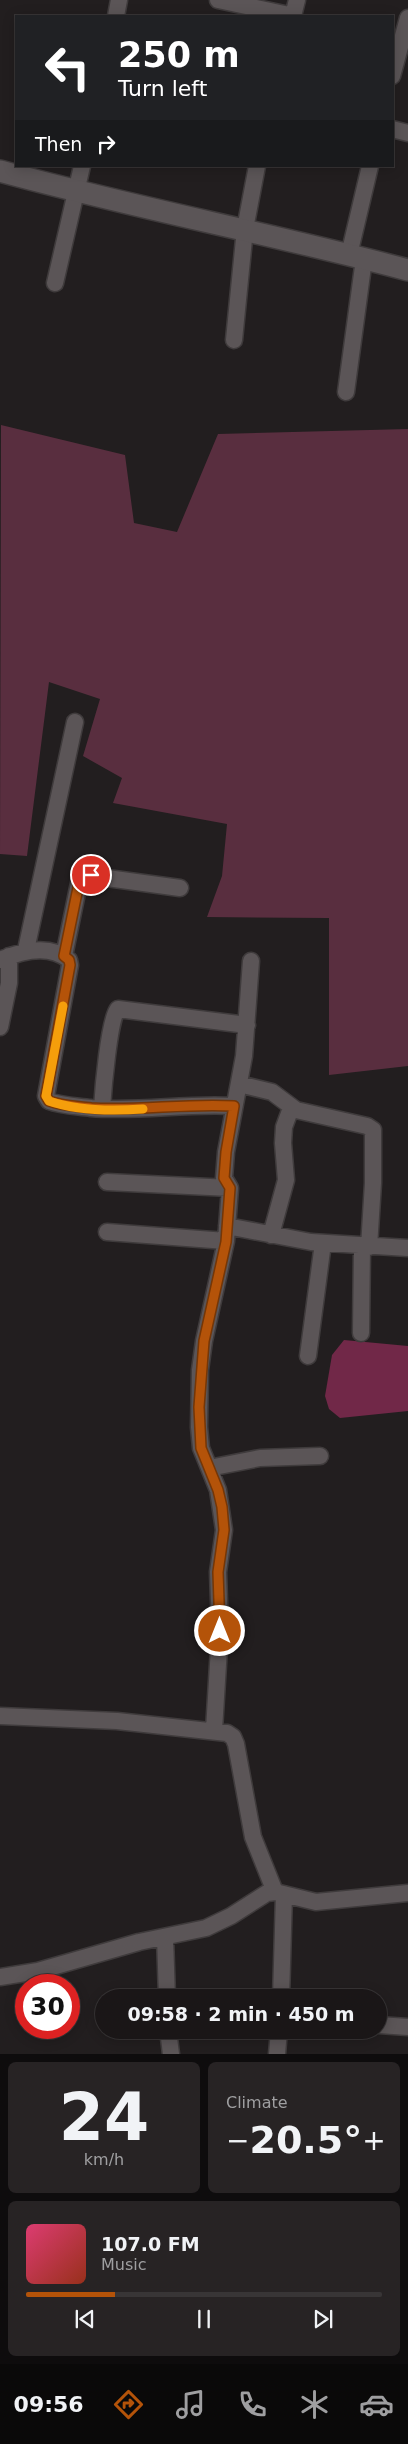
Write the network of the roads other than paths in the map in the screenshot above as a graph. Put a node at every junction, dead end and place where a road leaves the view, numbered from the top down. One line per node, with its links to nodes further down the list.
1 (119, 0): 4 (street)
2 (218, 0): 5 (street)
3 (298, 0): 6 (street)
4 (116, 15)
5 (289, 15)
6 (294, 15)
7 (408, 18): 8 (street)
8 (394, 69)
9 (394, 129): 10 (street)
10 (408, 132)
11 (82, 167): 15 (street)
12 (257, 167): 16 (street)
13 (370, 167): 17 (street)
14 (0, 171): 15 (street)
15 (76, 192): 16 (street); 19 (street)
16 (245, 229): 17 (street); 20 (street)
17 (356, 257): 18 (street); 21 (street)
18 (408, 270)
19 (55, 283)
20 (234, 340)
21 (346, 392)
22 (74, 722): 24 (street)
23 (180, 888): 25 (street)
24 (26, 950): 25 (street); 26 (street)
25 (64, 956): 32 (street)
26 (5, 958): 29 (street)
27 (251, 961): 28 (street)
28 (247, 1025): 30 (street); 32 (street)
29 (0, 1027)
30 (239, 1084): 31 (street); 33 (street)
31 (234, 1106): 32 (street); 35 (street)
32 (102, 1108)
33 (291, 1108): 38 (street); 40 (street)
34 (107, 1182): 35 (street)
35 (230, 1188): 37 (street)
36 (107, 1232): 37 (street)
37 (227, 1234): 38 (street); 45 (street)
38 (271, 1236): 39 (street)
39 (323, 1244): 40 (street); 43 (street)
40 (366, 1247): 41 (street); 42 (street)
41 (408, 1248)
42 (361, 1333)
43 (308, 1356)
44 (320, 1456): 45 (street)
45 (209, 1468): 47 (street)
46 (0, 1716): 47 (street)
47 (214, 1730): 48 (street)
48 (280, 1893): 49 (street); 50 (street); 53 (street)
49 (408, 1893)
50 (165, 1936): 51 (street); 52 (street)
51 (0, 1977)
52 (167, 1989)
53 (281, 1989)
54 (387, 2026): 55 (street)
55 (408, 2027)
56 (169, 2039): 58 (street)
57 (278, 2039): 59 (street)
58 (171, 2054)
59 (277, 2054)

